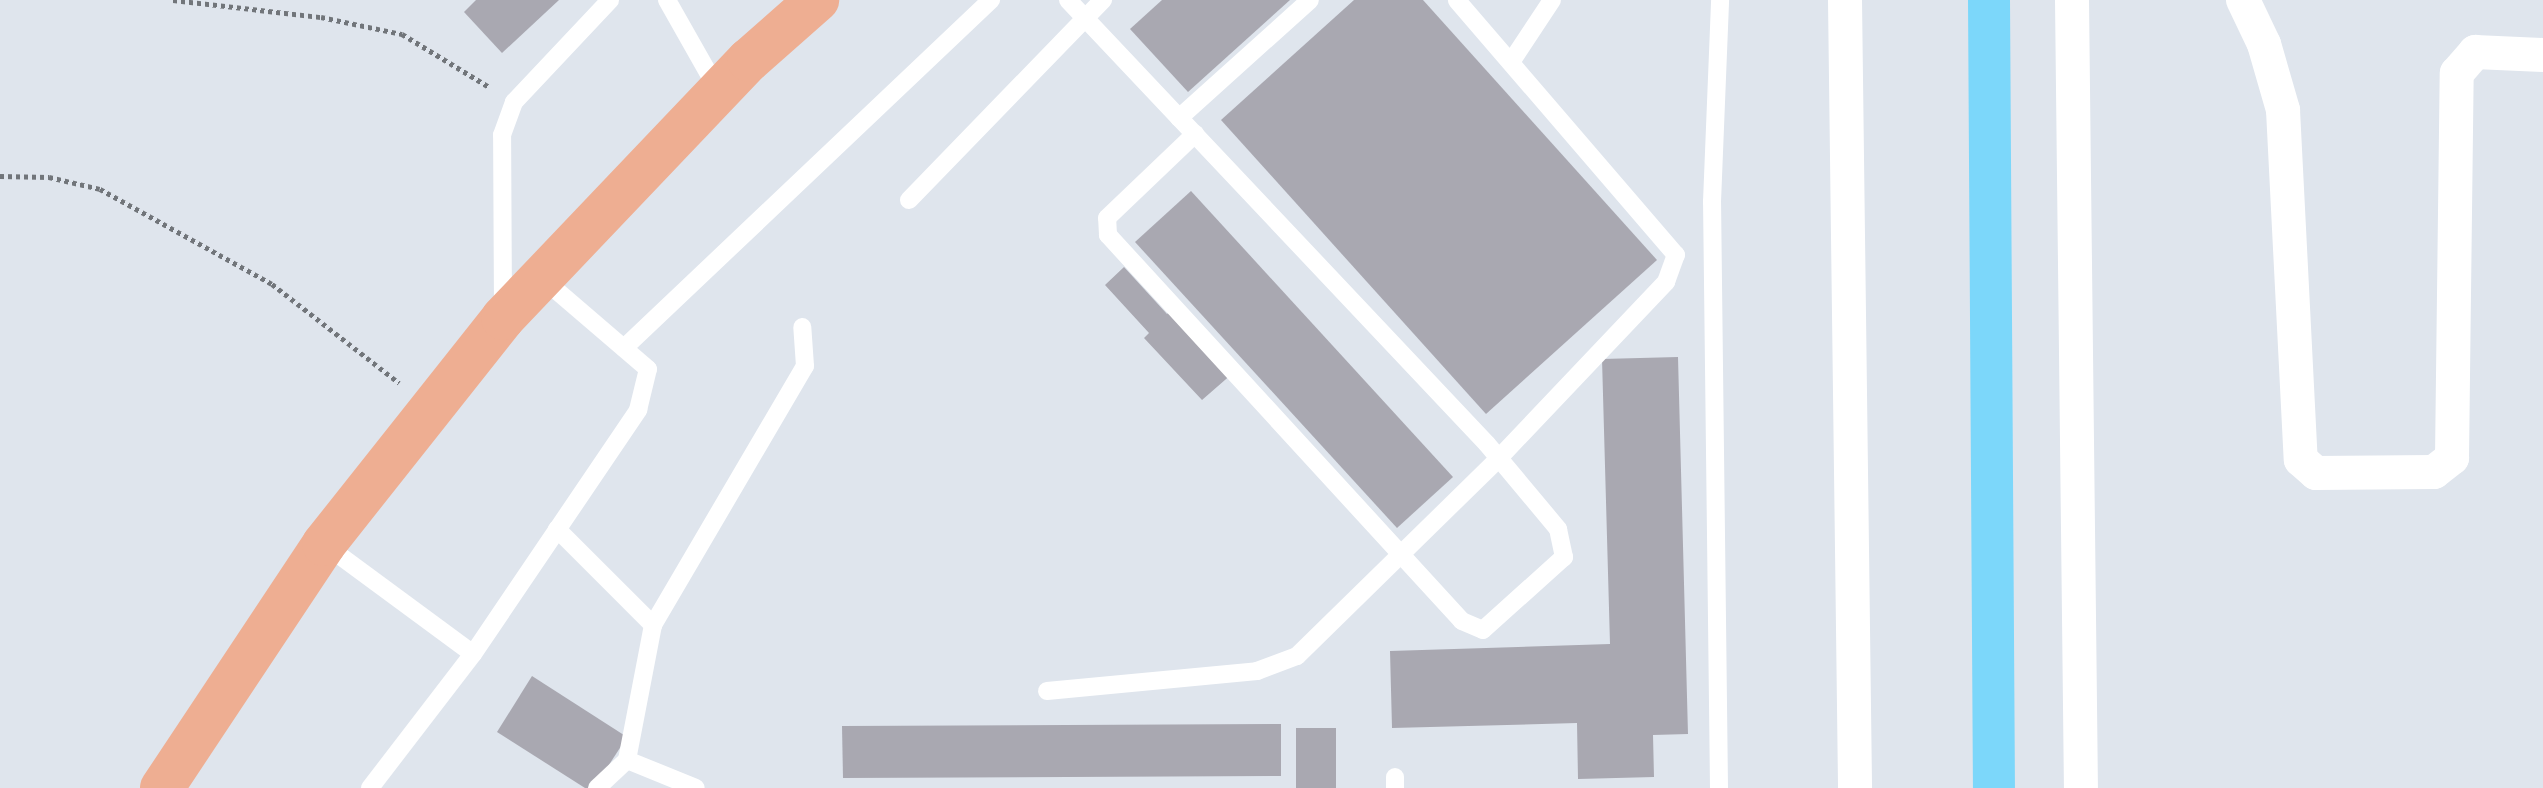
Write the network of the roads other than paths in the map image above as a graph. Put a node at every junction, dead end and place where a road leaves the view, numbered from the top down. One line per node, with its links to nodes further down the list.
1 (610, 0): 22 (lane)
2 (667, 0): 17 (lane)
3 (817, 0): 17 (main road)
4 (991, 0): 24 (lane)
5 (1068, 0): 14 (lane)
6 (1103, 0): 14 (lane)
7 (1310, 0): 18 (lane)
8 (1457, 0): 16 (lane)
9 (1552, 0): 16 (lane)
10 (1720, 0): 37 (lane)
11 (1845, 0): 38 (street)
12 (2072, 0): 39 (street)
13 (2243, 0): 15 (street)
14 (1085, 17): 18 (lane); 20 (lane)
15 (2543, 55)
16 (1511, 62): 25 (lane)
17 (720, 95): 21 (main road)
18 (1179, 118): 19 (lane)
19 (1195, 134): 25 (lane); 28 (lane)
20 (909, 200)
21 (543, 279): 22 (main road); 24 (lane)
22 (503, 318): 27 (main road)
23 (802, 327): 29 (lane)
24 (624, 348): 26 (lane)
25 (1499, 458): 28 (lane); 28 (lane)
26 (557, 529): 29 (lane); 30 (lane)
27 (324, 544): 30 (lane); 33 (main road)
28 (1402, 553): 31 (lane)
29 (653, 625): 32 (lane)
30 (473, 654): 34 (lane)
31 (1047, 691)
32 (627, 760): 35 (lane); 36 (lane)
33 (162, 788)
34 (370, 788)
35 (597, 788)
36 (696, 788)
37 (1719, 788)
38 (1855, 788)
39 (2081, 788)

